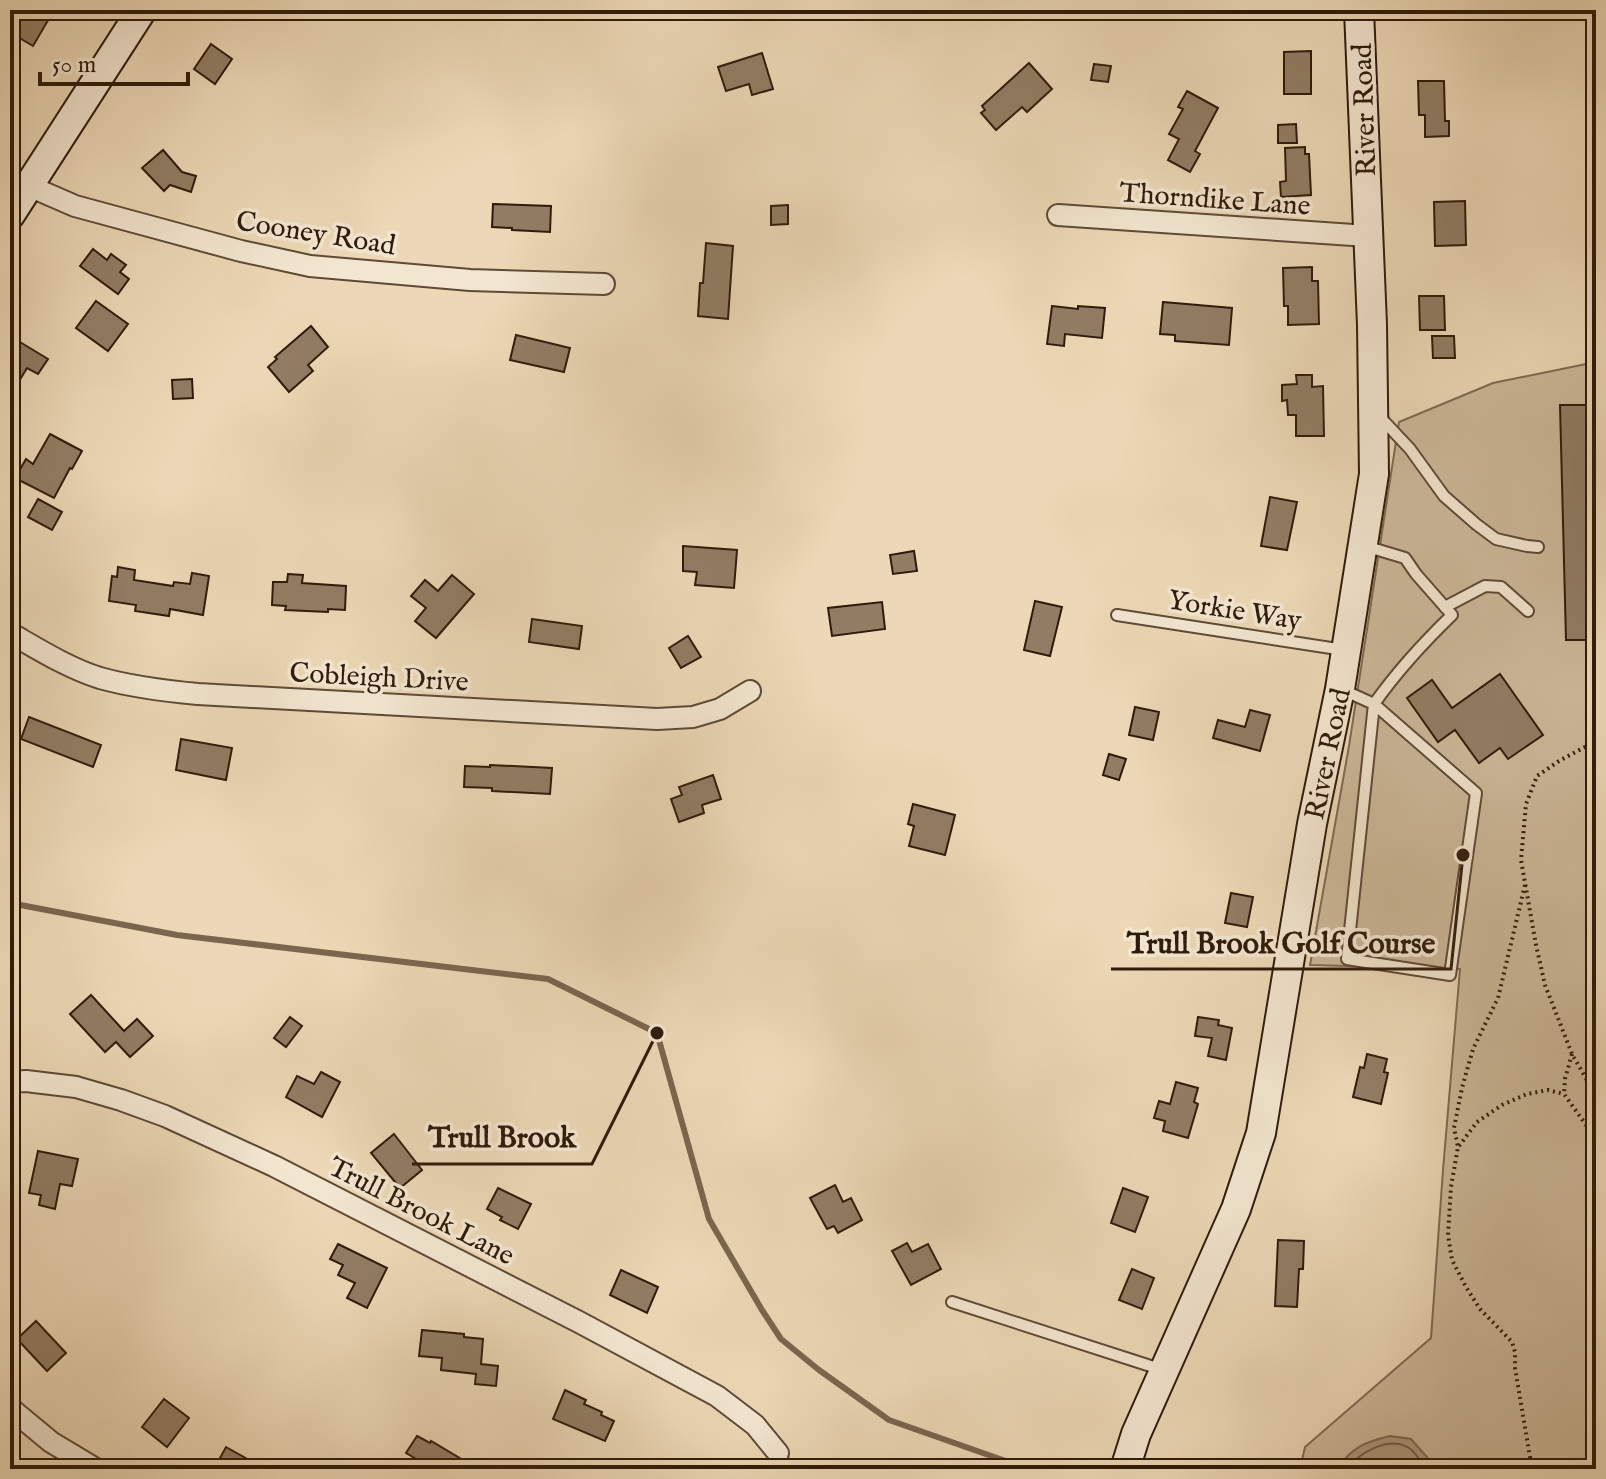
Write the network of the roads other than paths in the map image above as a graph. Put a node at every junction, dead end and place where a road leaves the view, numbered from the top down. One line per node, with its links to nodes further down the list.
1 (142, 10): 3 (main road)
2 (1359, 10): 6 (main road, River Road)
3 (29, 186): 4 (main road); 7 (street, Cooney Road)
4 (10, 215)
5 (1058, 215): 6 (street, Thorndike Lane)
6 (1368, 236): 8 (main road, River Road)
7 (604, 284)
8 (1373, 410): 9 (main road, River Road); 10 (lane)
9 (1363, 545): 11 (lane); 15 (main road, River Road)
10 (1538, 547)
11 (1445, 607): 12 (lane); 18 (lane)
12 (1528, 611)
13 (1117, 615): 15 (lane, Yorkie Way)
14 (10, 633): 17 (street, Cobleigh Drive)
15 (1346, 651): 16 (main road, River Road)
16 (1340, 689): 18 (lane); 21 (main road, River Road)
17 (750, 691)
18 (1374, 704): 18 (lane)
19 (10, 1082): 23 (street, Trull Brook Lane)
20 (952, 1302): 21 (lane)
21 (1164, 1370): 25 (main road, River Road)
22 (10, 1408): 24 (street)
23 (778, 1453)
24 (96, 1469)
25 (1125, 1469)

